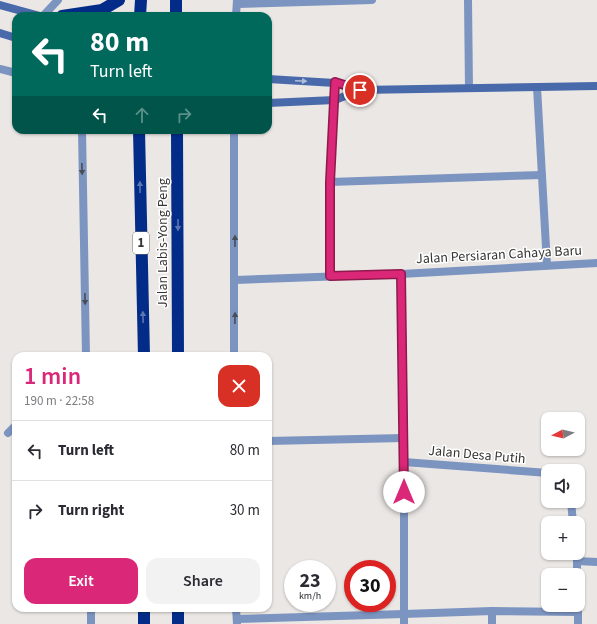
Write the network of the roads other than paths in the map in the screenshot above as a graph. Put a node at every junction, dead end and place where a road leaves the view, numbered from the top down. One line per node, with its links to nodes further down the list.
1 (58, 0): 10 (street)
2 (120, 0): 11 (highway)
3 (141, 0): 12 (highway)
4 (176, 0): 13 (highway)
5 (372, 0): 7 (street)
6 (468, 0): 22 (street)
7 (237, 2): 14 (street)
8 (0, 5): 9 (street)
9 (26, 12)
10 (45, 12)
11 (89, 12)
12 (140, 12)
13 (176, 12)
14 (236, 12)
15 (0, 33): 16 (street)
16 (12, 37)
17 (0, 69): 18 (street)
18 (12, 72)
19 (272, 79): 20 (street, one-way to 20)
20 (335, 82): 24 (street); 25 (street)
21 (597, 86): 23 (street)
22 (469, 88): 23 (street); 24 (street)
23 (537, 88): 31 (street)
24 (360, 90): 25 (street)
25 (334, 100): 26 (street); 32 (street)
26 (272, 103)
27 (82, 134): 38 (street, one-way to 38)
28 (139, 134): 39 (highway, Jalan Labis-Yong Peng / 1, one-way to 28)
29 (177, 134): 40 (highway, Jalan Labis-Yong Peng, one-way to 40)
30 (234, 134): 37 (street, one-way to 30)
31 (542, 175): 32 (street); 34 (street)
32 (330, 182): 36 (street)
33 (597, 263): 34 (street, Jalan Persiaran Cahaya Baru)
34 (547, 265): 35 (street, Jalan Persiaran Cahaya Baru)
35 (401, 274): 36 (street, Jalan Persiaran Cahaya Baru); 44 (street)
36 (330, 276): 37 (street, Jalan Persiaran Cahaya Baru)
37 (235, 280): 41 (street, one-way to 37)
38 (86, 352)
39 (144, 352)
40 (178, 352)
41 (234, 352)
42 (12, 430): 43 (street)
43 (8, 433)
44 (404, 438): 45 (street); 46 (street)
45 (272, 441)
46 (404, 462): 47 (street, Jalan Desa Putih); 56 (street)
47 (541, 473)
48 (585, 559): 49 (street)
49 (597, 562)
50 (492, 611): 54 (street); 56 (street); 62 (street)
51 (92, 612): 58 (street)
52 (144, 612): 59 (highway)
53 (178, 612): 60 (highway)
54 (541, 612)
55 (578, 612): 63 (street)
56 (404, 614): 57 (street); 61 (street)
57 (237, 621)
58 (91, 624)
59 (144, 624)
60 (178, 624)
61 (404, 624)
62 (492, 624)
63 (578, 624)

